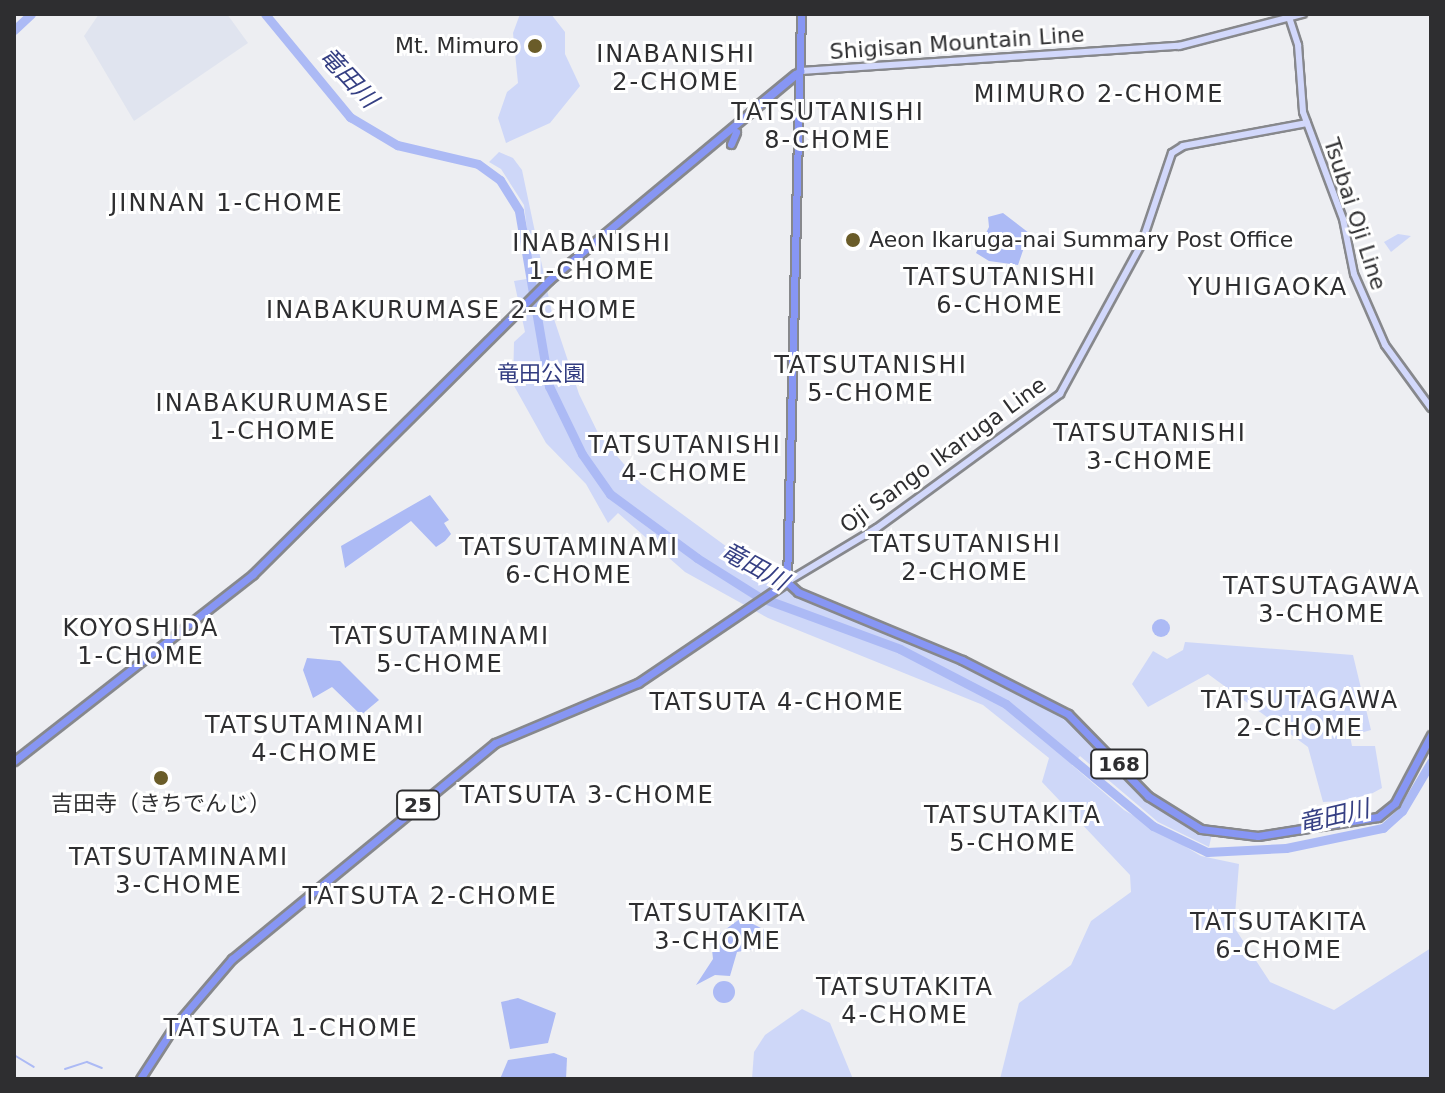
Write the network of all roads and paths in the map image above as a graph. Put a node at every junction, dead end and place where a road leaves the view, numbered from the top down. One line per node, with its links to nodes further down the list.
1 (801, 14): 4 (highway)
2 (1303, 14): 3 (main road, Shigisan Mountain Line)
3 (1288, 17): 4 (main road, Shigisan Mountain Line); 7 (main road, Tsubai Oji Line)
4 (800, 71): 5 (highway); 6 (highway); 10 (highway)
5 (778, 93): 6 (highway); 8 (highway)
6 (753, 111): 12 (highway)
7 (1307, 123): 9 (main road, Tsubai Oji Line); 10 (main road, Oji Sango Ikaruga Line)
8 (731, 144)
9 (1431, 408)
10 (787, 582): 11 (highway, 168); 13 (highway, 25)
11 (1431, 735)
12 (14, 761)
13 (140, 1079)

